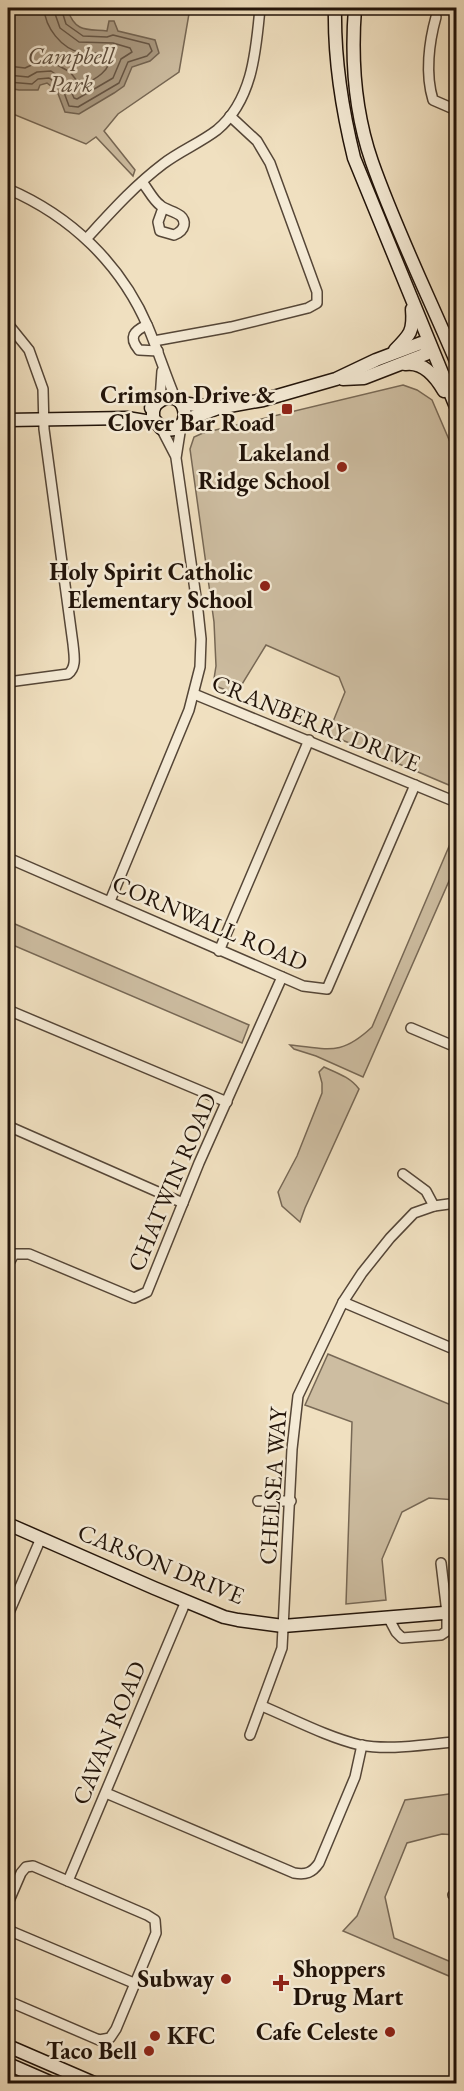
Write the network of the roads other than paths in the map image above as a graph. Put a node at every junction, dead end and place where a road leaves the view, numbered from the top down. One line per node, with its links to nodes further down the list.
1 (260, 8): 6 (street)
2 (335, 8): 11 (street)
3 (355, 8): 14 (street)
4 (436, 17): 5 (street)
5 (456, 110)
6 (230, 116): 7 (street); 15 (street)
7 (142, 182): 9 (street); 10 (street)
8 (8, 189): 10 (street)
9 (163, 208)
10 (87, 238): 13 (street)
11 (412, 299): 16 (street); 18 (street)
12 (8, 324): 28 (street)
13 (147, 325): 15 (street); 17 (street)
14 (452, 338): 16 (street); 19 (street)
15 (154, 341): 17 (street)
16 (430, 346): 18 (street); 20 (street); 25 (street)
17 (158, 351): 21 (street)
18 (392, 353): 22 (street)
19 (456, 361)
20 (395, 366): 22 (street); 27 (street)
21 (163, 369): 23 (street); 24 (street)
22 (336, 379): 26 (street)
23 (179, 401): 24 (street); 26 (street); 32 (street)
24 (158, 403): 29 (street); 31 (street)
25 (456, 407)
26 (218, 408): 32 (street)
27 (456, 415)
28 (43, 418): 29 (street); 30 (street); 34 (street)
29 (127, 418): 31 (street)
30 (8, 420)
31 (159, 425): 32 (street); 33 (street)
32 (181, 425): 33 (street)
33 (176, 458): 35 (street)
34 (8, 682)
35 (194, 694): 36 (street, CRANBERRY DRIVE); 40 (street)
36 (309, 740): 37 (street, CRANBERRY DRIVE); 41 (street)
37 (415, 785): 38 (street, CRANBERRY DRIVE); 42 (street, CORNWALL ROAD)
38 (456, 802)
39 (8, 858): 40 (street, CORNWALL ROAD)
40 (110, 901): 41 (street, CORNWALL ROAD)
41 (219, 951): 42 (street, CORNWALL ROAD)
42 (282, 977): 46 (street, CHATWIN ROAD)
43 (8, 1010): 46 (street)
44 (411, 1028): 45 (street)
45 (456, 1047)
46 (227, 1102): 49 (street, CHATWIN ROAD)
47 (8, 1126): 49 (street)
48 (403, 1174): 51 (street)
49 (183, 1203): 53 (street, CHATWIN ROAD)
50 (456, 1203): 51 (street, CHELSEA WAY)
51 (434, 1206): 55 (street, CHELSEA WAY)
52 (8, 1245): 53 (street)
53 (14, 1254): 54 (street)
54 (8, 1264)
55 (343, 1302): 56 (street); 58 (street, CHELSEA WAY)
56 (456, 1350)
57 (258, 1501): 58 (street)
58 (291, 1501): 66 (street, CHELSEA WAY)
59 (8, 1524): 60 (street, CARSON DRIVE)
60 (41, 1538): 62 (street, CARSON DRIVE); 64 (street)
61 (441, 1563): 63 (street)
62 (186, 1601): 66 (street, CARSON DRIVE); 71 (street, CAVAN ROAD)
63 (452, 1612): 65 (street, CARSON DRIVE); 65 (street)
64 (8, 1615)
65 (388, 1617): 66 (street, CARSON DRIVE)
66 (283, 1626): 67 (street, CHELSEA WAY)
67 (262, 1706): 68 (street, CHELSEA WAY); 70 (street)
68 (250, 1735)
69 (456, 1742): 70 (street)
70 (362, 1745): 71 (street)
71 (106, 1793): 72 (street, CAVAN ROAD)
72 (68, 1881): 73 (street); 75 (street)
73 (8, 1903)
74 (8, 1930): 75 (street)
75 (136, 1984): 76 (street)
76 (8, 2001)
77 (8, 2046): 80 (street)
78 (8, 2064): 79 (street)
79 (54, 2084)
80 (96, 2084)

